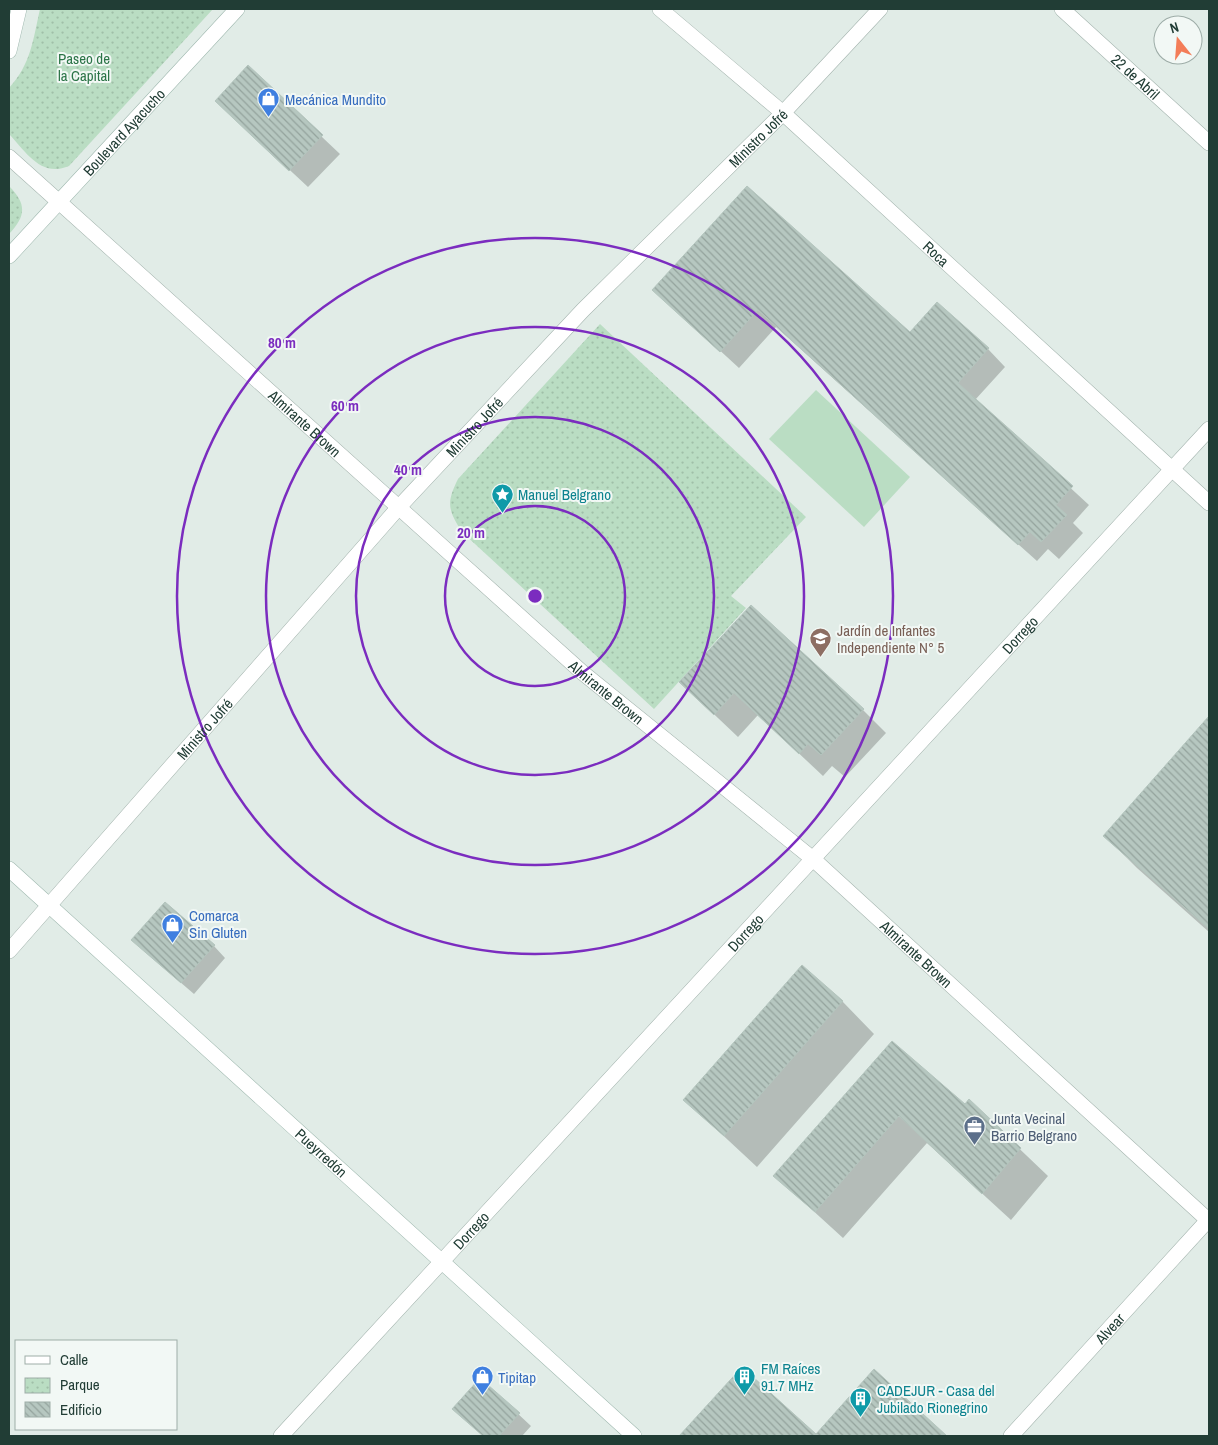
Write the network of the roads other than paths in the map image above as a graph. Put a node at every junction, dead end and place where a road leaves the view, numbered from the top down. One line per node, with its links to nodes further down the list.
1 (19, 9): 6 (street)
2 (237, 9): 10 (street, Boulevard Ayacucho)
3 (660, 9): 7 (street, Roca)
4 (880, 9): 7 (street, Ministro Jofré)
5 (1062, 9): 8 (street, 22 de Abril)
6 (9, 51)
7 (783, 113): 13 (street, Roca); 15 (street, Ministro Jofré)
8 (1209, 143)
9 (9, 157): 10 (street, Almirante Brown)
10 (58, 202): 11 (street, Boulevard Ayacucho); 15 (street, Almirante Brown)
11 (9, 256)
12 (1209, 429): 13 (street, Dorrego)
13 (1172, 469): 14 (street, Roca); 16 (street, Dorrego)
14 (1209, 503)
15 (399, 507): 16 (street, Almirante Brown); 18 (street, Ministro Jofré)
16 (813, 859): 20 (street, Almirante Brown); 21 (street, Dorrego)
17 (9, 869): 18 (street, Pueyrredón)
18 (51, 906): 19 (street, Ministro Jofré); 21 (street, Pueyrredón)
19 (9, 952)
20 (1209, 1220): 24 (street, Alvear)
21 (442, 1262): 22 (street, Dorrego); 23 (street, Pueyrredón)
22 (281, 1436)
23 (634, 1436)
24 (1011, 1436)

